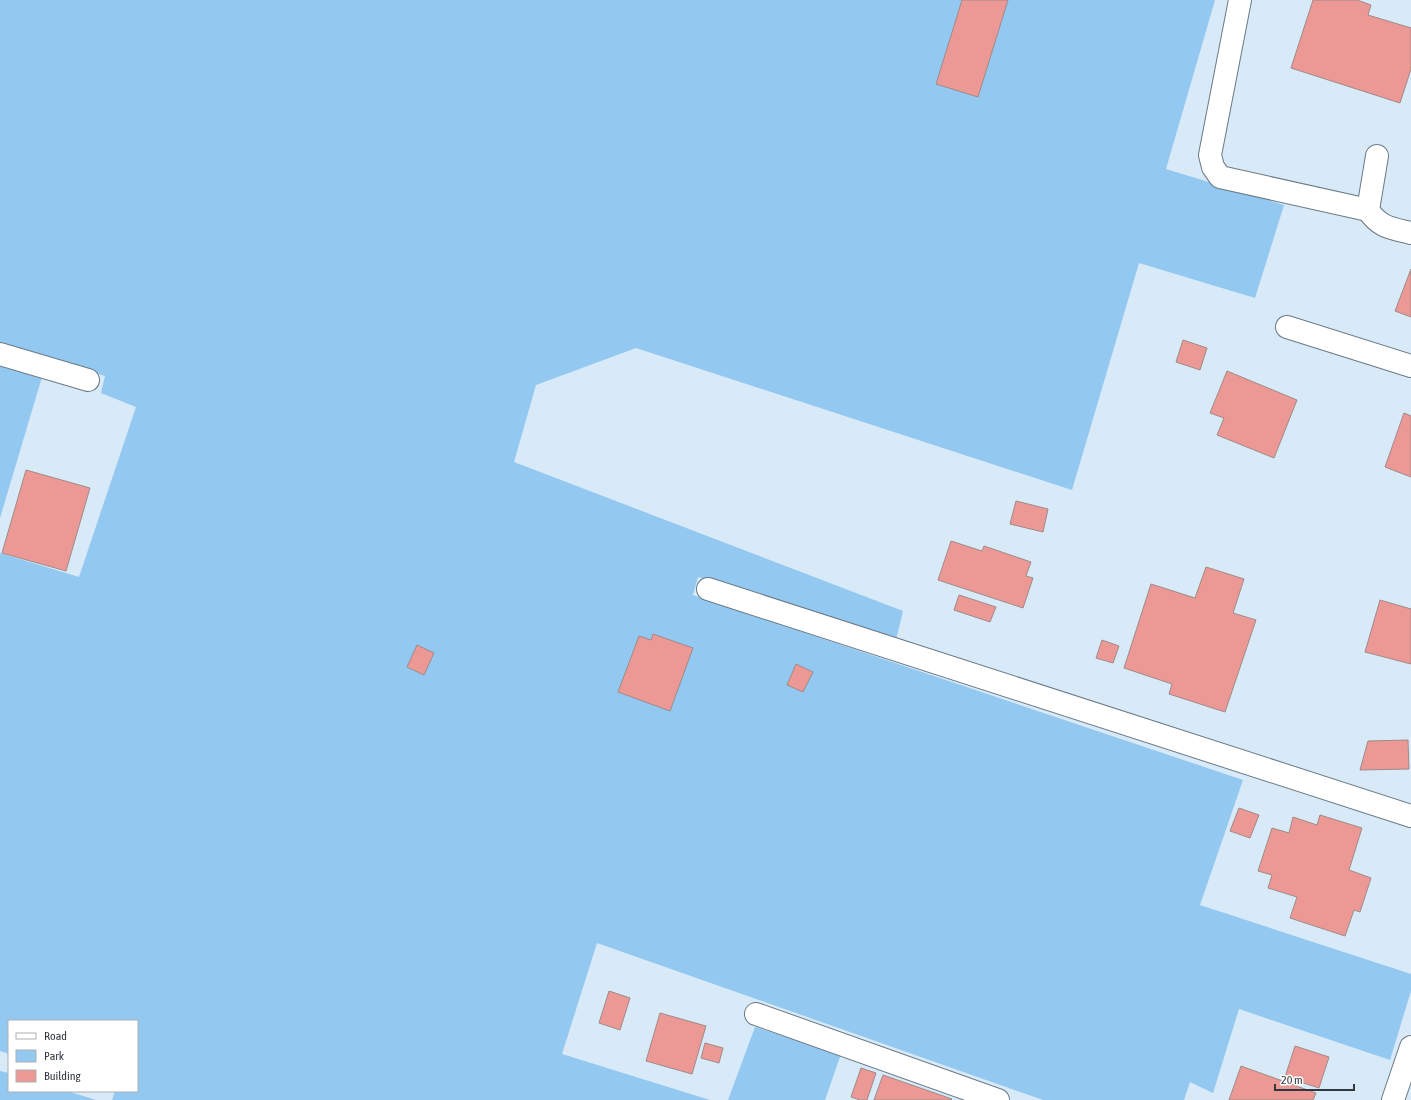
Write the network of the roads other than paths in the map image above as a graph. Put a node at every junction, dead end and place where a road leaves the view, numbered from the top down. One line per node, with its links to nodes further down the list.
1 (1240, 0): 3 (street)
2 (1377, 156): 3 (street)
3 (1368, 210): 4 (street)
4 (1411, 233)
5 (1287, 327): 7 (street)
6 (0, 354): 8 (street)
7 (1411, 366)
8 (88, 380)
9 (708, 589): 10 (street)
10 (1411, 816)
11 (756, 1014): 13 (street)
12 (1411, 1047): 14 (street)
13 (998, 1100)
14 (1393, 1100)

